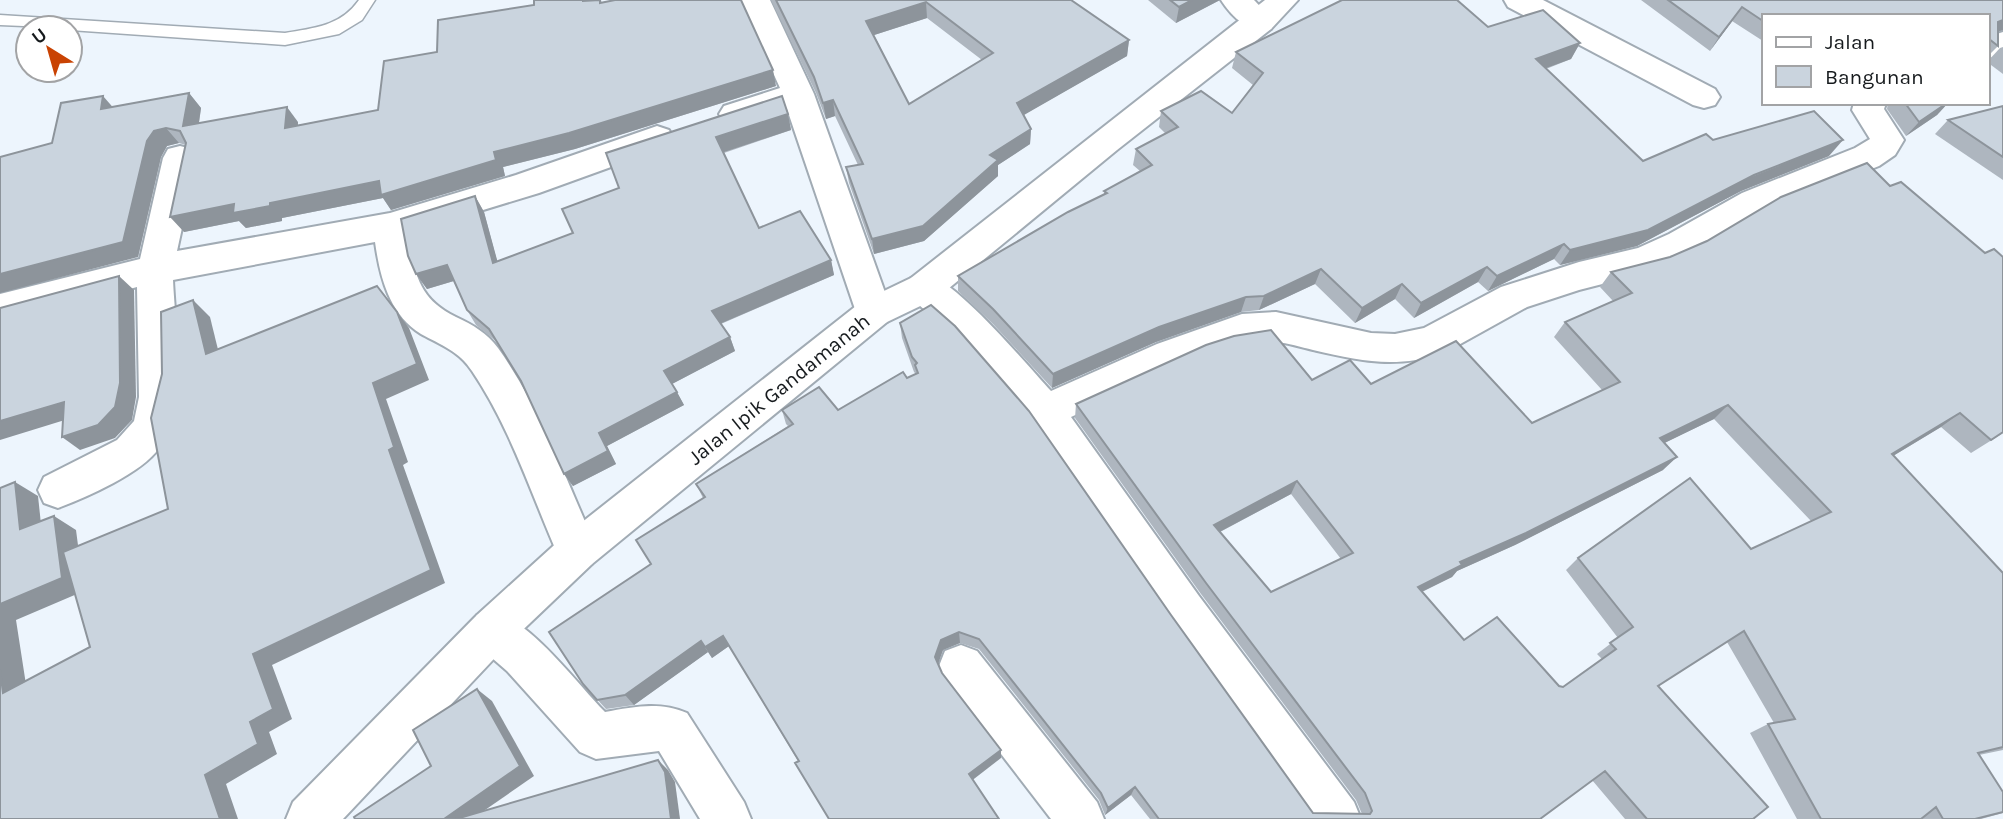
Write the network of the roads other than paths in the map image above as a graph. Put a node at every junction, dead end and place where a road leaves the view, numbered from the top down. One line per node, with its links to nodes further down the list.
1 (367, 0): 5 (lane)
2 (755, 0): 6 (street)
3 (1519, 0): 7 (street)
4 (1260, 7): 12 (street, Jalan Ipik Gandamanah)
5 (0, 20)
6 (798, 94): 10 (street); 14 (street)
7 (1703, 97)
8 (1869, 105): 15 (street)
9 (180, 158): 11 (street)
10 (390, 226): 11 (street); 17 (street)
11 (155, 269): 13 (street); 16 (street)
12 (924, 288): 14 (street, Jalan Ipik Gandamanah); 15 (street)
13 (0, 309)
14 (874, 312): 17 (street, Jalan Ipik Gandamanah)
15 (1045, 411): 23 (street)
16 (58, 490)
17 (577, 551): 18 (street, Jalan Ipik Gandamanah)
18 (492, 630): 20 (street, Jalan Ipik Gandamanah); 21 (street)
19 (961, 666): 22 (street)
20 (310, 819)
21 (727, 819)
22 (1080, 819)
23 (1337, 819)

